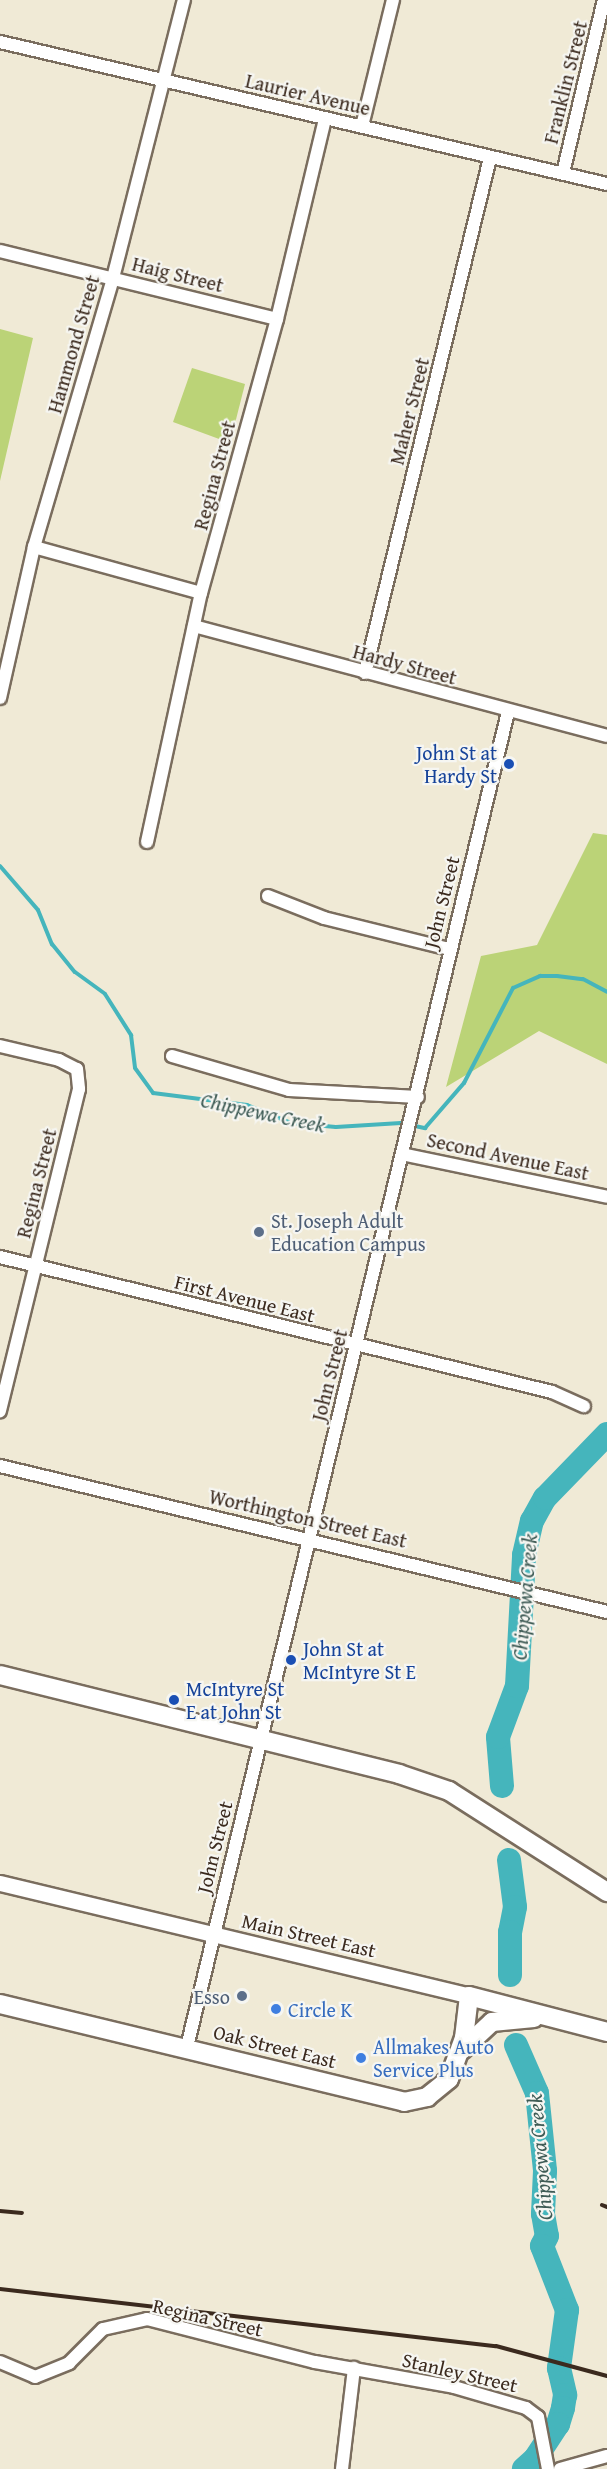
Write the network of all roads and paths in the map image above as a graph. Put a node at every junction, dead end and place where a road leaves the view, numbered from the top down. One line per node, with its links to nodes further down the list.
1 (184, 0): 5 (street, Hammond Street)
2 (393, 0): 7 (street)
3 (604, 0): 9 (street, Franklin Street)
4 (0, 42): 5 (street, Laurier Avenue)
5 (163, 81): 6 (street, Laurier Avenue); 12 (street, Hammond Street)
6 (325, 119): 7 (street, Laurier Avenue); 13 (street, Regina Street)
7 (362, 126): 8 (street, Laurier Avenue)
8 (490, 158): 9 (street, Laurier Avenue); 17 (street, Maher Street)
9 (563, 173): 10 (street, Laurier Avenue)
10 (607, 184)
11 (0, 251): 12 (street, Haig Street)
12 (113, 278): 13 (street, Haig Street); 14 (street, Hammond Street)
13 (277, 319): 15 (street, Regina Street)
14 (34, 547): 15 (street); 18 (street, Hammond Street)
15 (201, 593): 16 (street, Regina Street)
16 (194, 626): 17 (street, Hardy Street); 21 (street, Regina Street)
17 (365, 673): 19 (street, Hardy Street)
18 (0, 698)
19 (508, 712): 20 (street, Hardy Street); 23 (street, John Street)
20 (607, 736)
21 (147, 842)
22 (268, 896): 23 (street)
23 (449, 949): 26 (street, John Street)
24 (0, 1046): 30 (street, Regina Street)
25 (172, 1056): 26 (street)
26 (418, 1097): 27 (street, John Street)
27 (403, 1151): 28 (street, Second Avenue East); 31 (street, John Street)
28 (607, 1197)
29 (0, 1257): 30 (street, First Avenue East)
30 (35, 1266): 31 (street, First Avenue East); 33 (street, Regina Street)
31 (356, 1346): 32 (street, First Avenue East); 35 (street, John Street)
32 (584, 1406)
33 (0, 1410)
34 (0, 1466): 35 (street, Worthington Street East)
35 (309, 1538): 36 (street, Worthington Street East); 38 (street, John Street)
36 (607, 1612)
37 (0, 1675): 38 (main road)
38 (260, 1740): 40 (main road); 41 (street, John Street)
39 (0, 1883): 41 (street, Main Street East)
40 (607, 1892)
41 (213, 1935): 42 (street, Main Street East); 46 (street, John Street)
42 (469, 1996): 44 (main road, Main Street East); 47 (main road, Oak Street East)
43 (0, 2004): 46 (main road, Oak Street East)
44 (548, 2017): 45 (main road, Main Street East); 47 (main road)
45 (607, 2032)
46 (187, 2047): 47 (main road, Oak Street East)
47 (458, 2055)
48 (0, 2362): 49 (street, Regina Street)
49 (354, 2368): 51 (street, Stanley Street); 52 (street)
50 (607, 2456): 53 (street)
51 (547, 2464)
52 (342, 2469)
53 (560, 2469)

